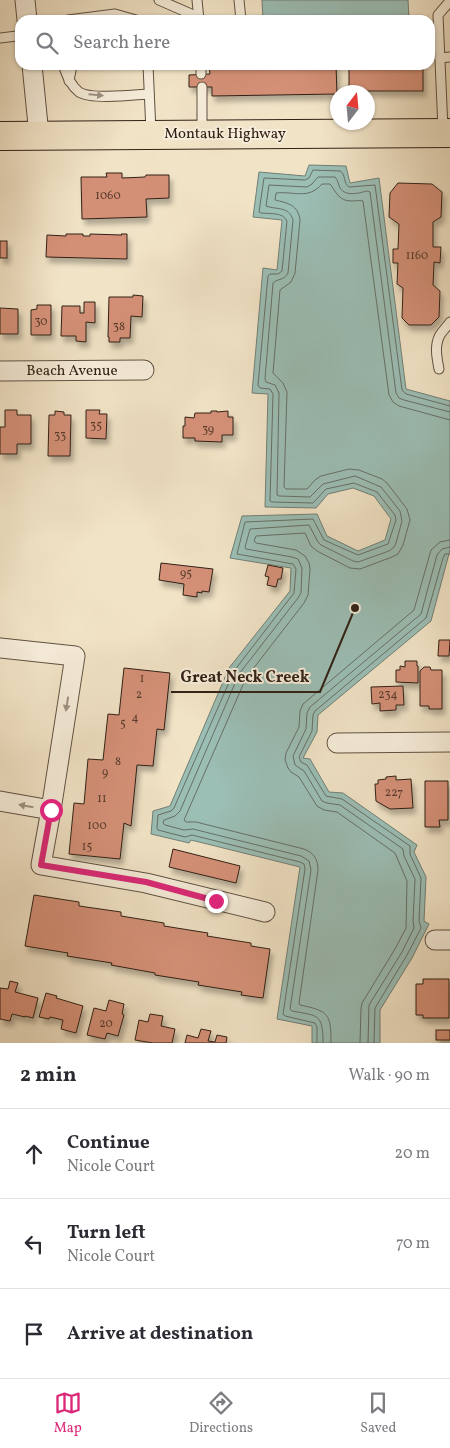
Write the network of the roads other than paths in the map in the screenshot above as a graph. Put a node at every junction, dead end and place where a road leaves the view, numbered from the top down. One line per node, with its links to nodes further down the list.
1 (25, 0): 6 (street)
2 (159, 0): 7 (lane)
3 (197, 0): 8 (lane)
4 (239, 0): 9 (lane)
5 (450, 2): 13 (lane)
6 (26, 15)
7 (190, 15)
8 (198, 15)
9 (240, 15)
10 (15, 36): 11 (lane)
11 (0, 38)
12 (450, 57): 13 (lane)
13 (440, 58): 21 (lane)
14 (32, 70): 24 (street)
15 (65, 70): 18 (lane)
16 (71, 70): 18 (lane)
17 (148, 70): 20 (lane)
18 (69, 81): 20 (lane, one-way to 20)
19 (202, 87): 23 (lane)
20 (149, 94): 22 (lane)
21 (447, 133): 23 (main road, Montauk Highway)
22 (151, 134): 23 (main road, Montauk Highway); 24 (main road, Montauk Highway)
23 (202, 134)
24 (39, 135): 25 (main road, Montauk Highway)
25 (0, 136)
26 (450, 322): 27 (lane)
27 (439, 369)
28 (144, 370): 29 (street, Beach Avenue)
29 (0, 371)
30 (0, 648): 34 (street, one-way to 34)
31 (450, 742): 32 (street)
32 (337, 743)
33 (0, 801): 34 (street, one-way to 33)
34 (51, 810): 35 (street)
35 (265, 912)

